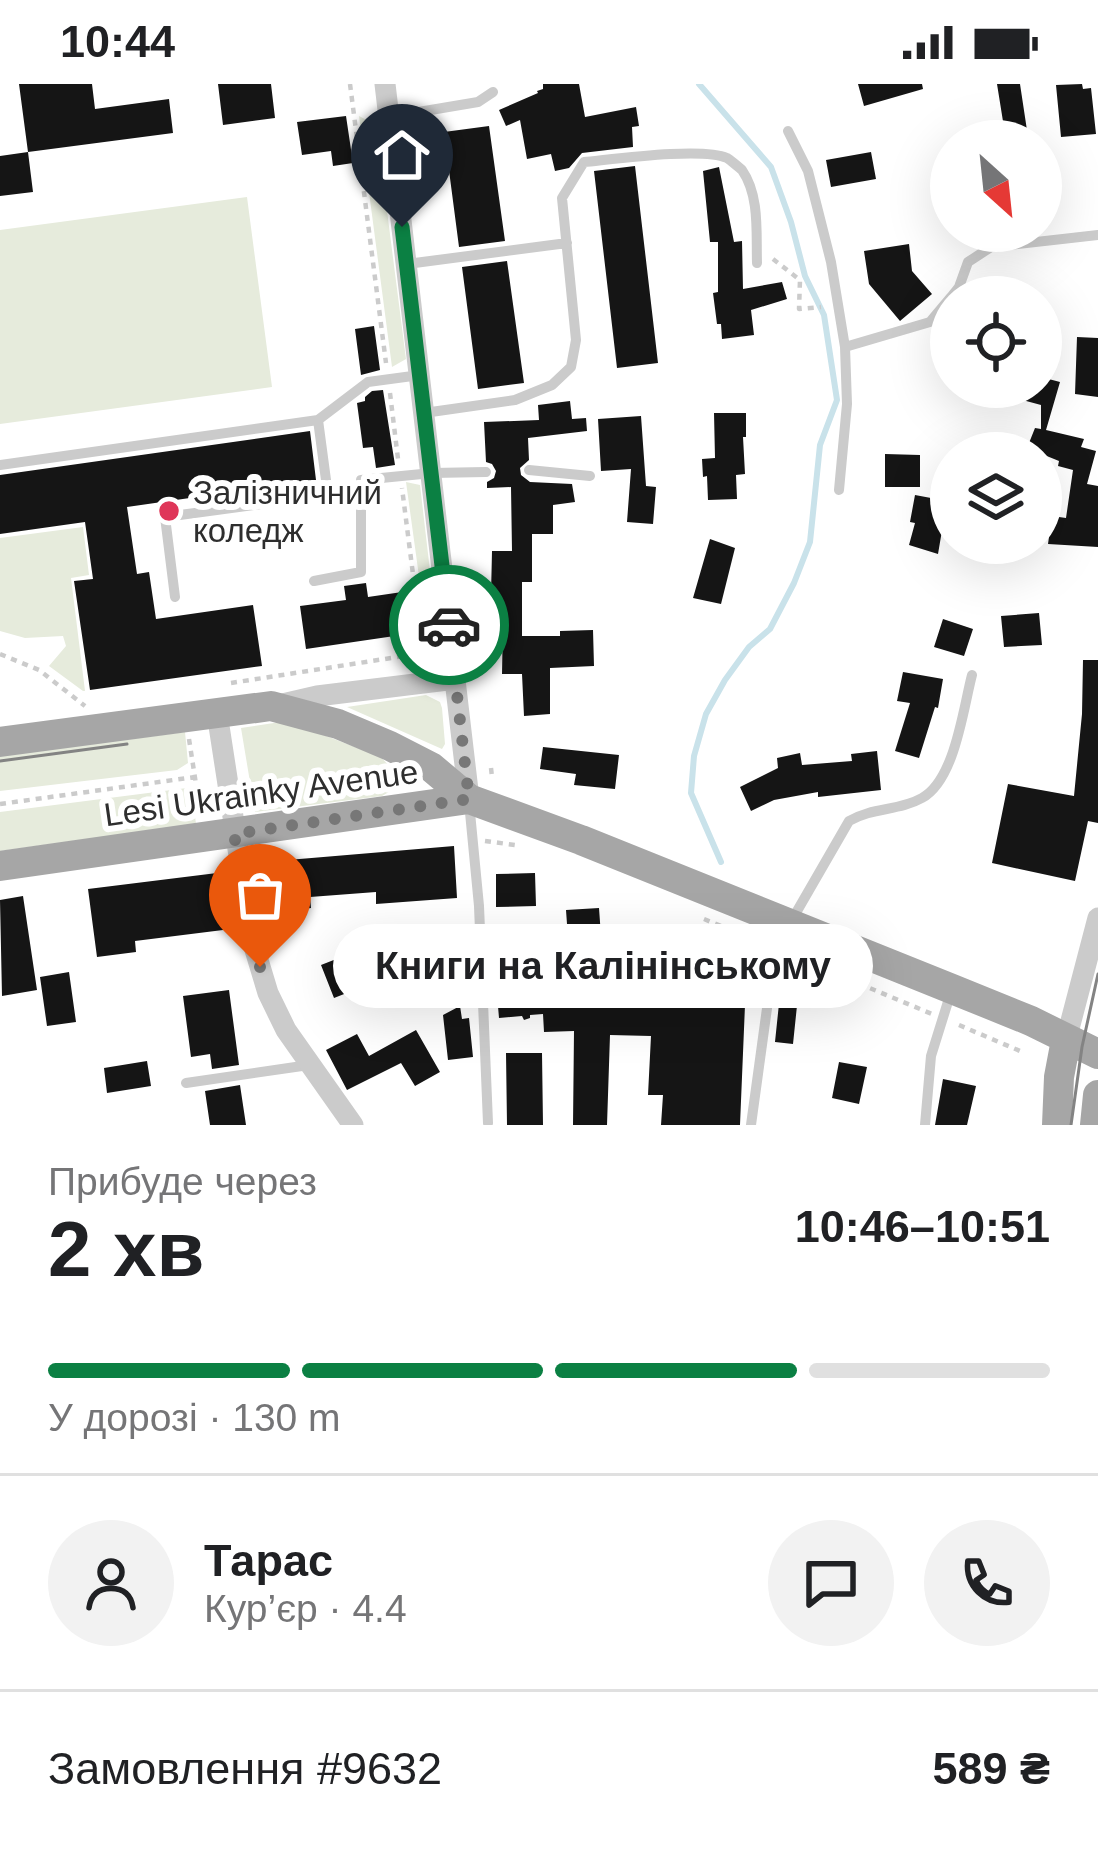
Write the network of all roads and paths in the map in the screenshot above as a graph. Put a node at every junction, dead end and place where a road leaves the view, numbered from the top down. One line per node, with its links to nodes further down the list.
1 (350, 84): 16 (path)
2 (385, 84): 4 (street)
3 (493, 92): 4 (lane)
4 (389, 117): 10 (street)
5 (788, 131): 12 (lane)
6 (1098, 235): 11 (lane)
7 (567, 243): 8 (lane); 10 (lane); 17 (lane)
8 (756, 244): 9 (lane); 12 (path)
9 (757, 263)
10 (407, 264): 15 (street)
11 (963, 276)
12 (838, 306): 14 (lane)
13 (930, 322): 14 (lane)
14 (845, 346): 25 (lane)
15 (420, 375): 16 (lane); 17 (street)
16 (388, 379): 18 (lane); 23 (path)
17 (424, 412): 22 (street)
18 (318, 420): 19 (lane); 27 (lane)
19 (0, 465)
20 (529, 470): 24 (lane)
21 (486, 472): 22 (lane)
22 (432, 473): 23 (lane); 30 (street)
23 (400, 476): 26 (lane); 31 (path)
24 (590, 476)
25 (838, 490)
26 (314, 581)
27 (176, 597)
28 (0, 654): 32 (path)
29 (971, 675): 48 (lane)
30 (455, 679): 33 (street); 38 (street)
31 (222, 699): 33 (main road, Lesi Ukrainky Avenue); 35 (main road, Lesi Ukrainky Avenue); 41 (street)
32 (85, 706)
33 (271, 706): 38 (main road, Lesi Ukrainky Avenue)
34 (188, 730): 37 (path)
35 (0, 742)
36 (491, 767): 38 (path)
37 (195, 777): 39 (path); 40 (path)
38 (481, 788): 41 (main road, Lesi Ukrainky Avenue); 42 (lane); 48 (main road)
39 (0, 804)
40 (202, 822)
41 (234, 834): 44 (main road, Lesi Ukrainky Avenue); 54 (street)
42 (473, 840): 43 (path); 47 (lane)
43 (532, 848)
44 (0, 866)
45 (701, 918): 48 (path)
46 (1098, 918): 51 (street)
47 (480, 931): 49 (lane); 57 (lane)
48 (788, 938): 49 (path); 50 (main road); 50 (path)
49 (768, 1000): 59 (lane)
50 (948, 1004): 51 (main road); 52 (path); 60 (lane)
51 (1066, 1040): 53 (main road); 61 (main road)
52 (1020, 1051)
53 (1098, 1054)
54 (309, 1065): 55 (lane); 58 (street)
55 (186, 1082)
56 (1098, 1095): 62 (main road)
57 (488, 1123)
58 (353, 1125)
59 (751, 1125)
60 (925, 1125)
61 (1057, 1125)
62 (1095, 1125)

